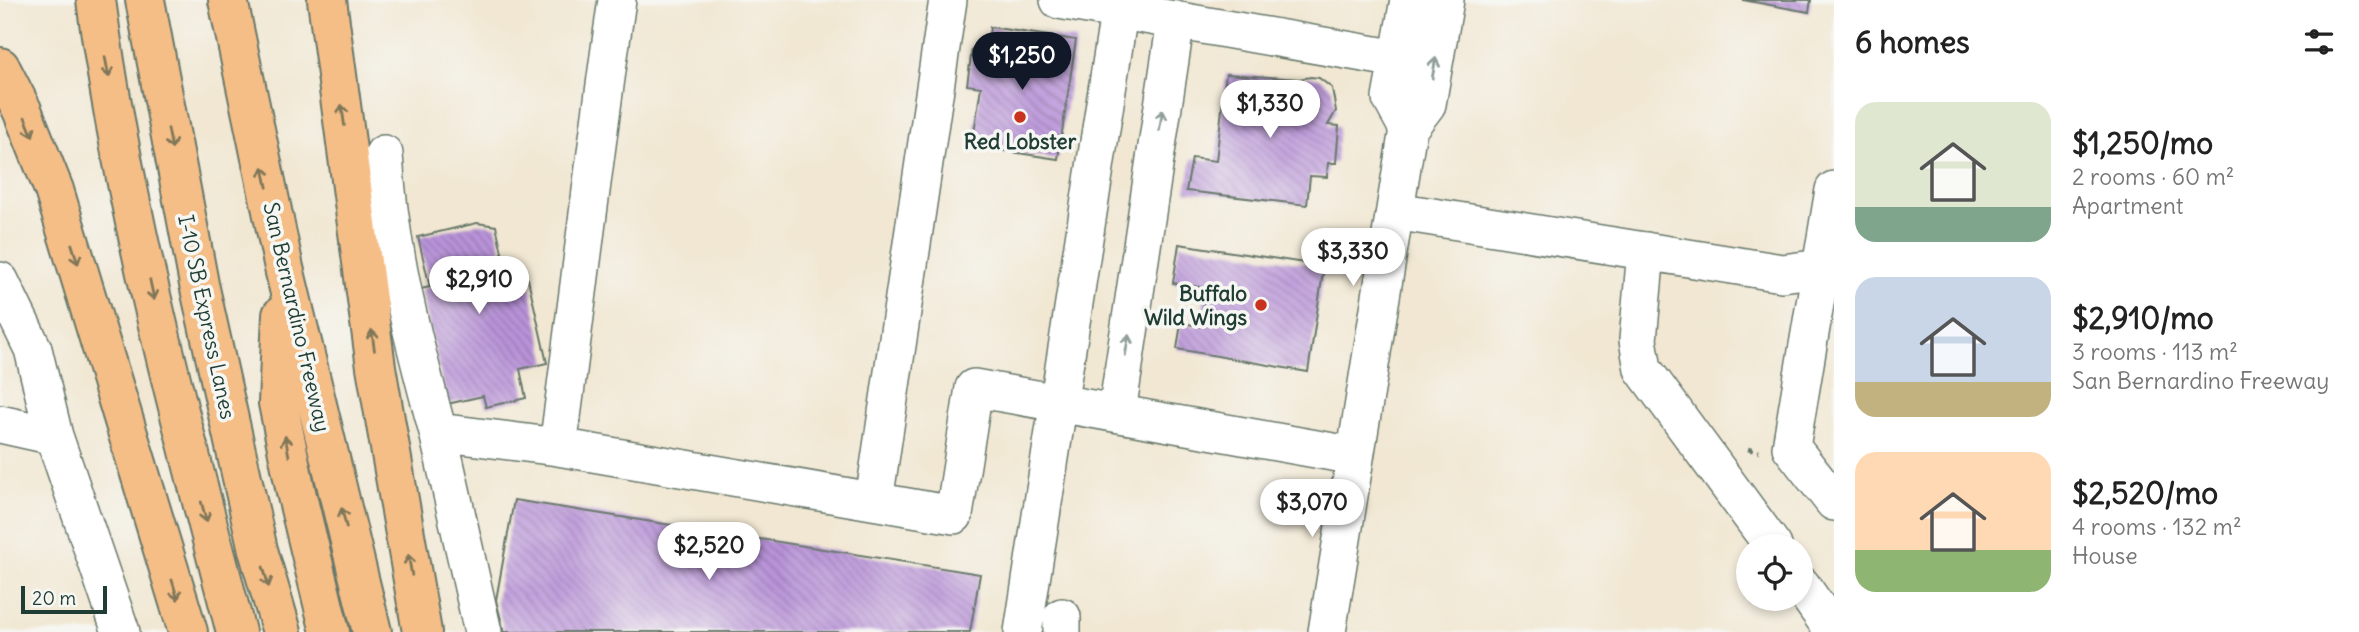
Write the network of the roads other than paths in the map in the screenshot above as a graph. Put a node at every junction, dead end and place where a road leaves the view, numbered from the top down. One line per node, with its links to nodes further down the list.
1 (96, 0): 36 (highway, one-way to 36)
2 (145, 0): 37 (highway, I-10 SB Express Lanes, one-way to 37)
3 (228, 0): 19 (highway, San Bernardino Freeway, one-way to 3)
4 (327, 0): 40 (highway, one-way to 4)
5 (617, 0): 28 (street)
6 (948, 0): 30 (street)
7 (1059, 0): 10 (street)
8 (1409, 0): 12 (street)
9 (1445, 0): 14 (street, one-way to 9)
10 (1121, 5): 11 (street); 23 (street)
11 (1176, 20): 12 (street); 24 (street, one-way to 11)
12 (1398, 59): 14 (street)
13 (0, 66): 35 (highway, one-way to 35)
14 (1408, 128): 17 (street)
15 (384, 154): 26 (street)
16 (1834, 190): 20 (street)
17 (1395, 211): 18 (street); 29 (street)
18 (1646, 251): 20 (street); 32 (street)
19 (284, 268): 38 (highway, one-way to 19); 39 (highway, San Bernardino Freeway, one-way to 19)
20 (1828, 269): 31 (street)
21 (0, 281): 22 (street)
22 (17, 346): 27 (street)
23 (1060, 402): 24 (street); 30 (street); 42 (street)
24 (1117, 412): 29 (street)
25 (0, 424): 27 (street)
26 (438, 432): 28 (street); 41 (street)
27 (54, 436): 34 (street)
28 (558, 447): 30 (street)
29 (1355, 456): 43 (street)
30 (874, 501)
31 (1834, 502)
32 (1764, 534)
33 (1813, 602): 44 (street)
34 (121, 632)
35 (188, 632)
36 (236, 632)
37 (282, 632)
38 (330, 632)
39 (372, 632)
40 (422, 632)
41 (483, 632)
42 (1023, 632)
43 (1327, 632)
44 (1834, 632)

